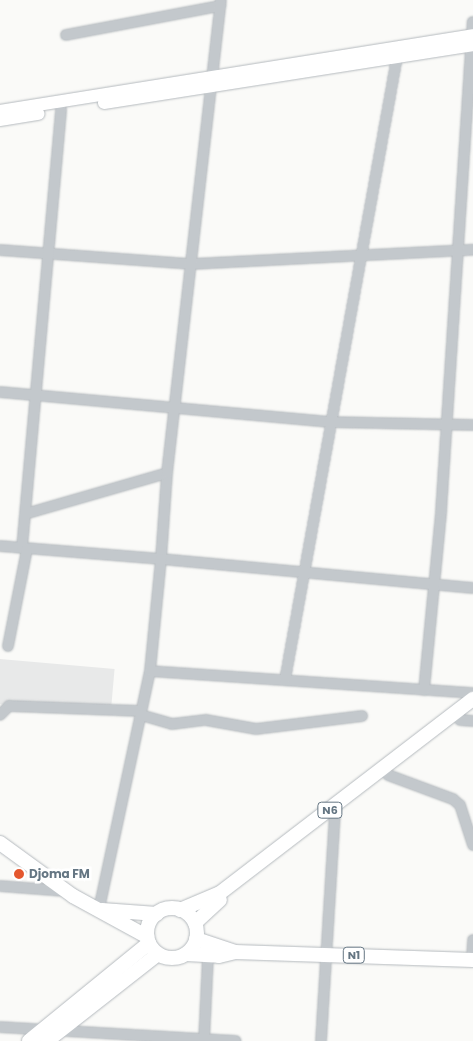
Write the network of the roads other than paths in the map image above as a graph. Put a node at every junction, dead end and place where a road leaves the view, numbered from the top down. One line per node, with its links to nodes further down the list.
1 (220, 3): 3 (street); 6 (street)
2 (473, 22): 4 (street)
3 (66, 36)
4 (473, 40): 5 (main road); 12 (street)
5 (397, 53): 6 (main road); 14 (street)
6 (212, 81): 7 (main road); 8 (main road); 15 (street)
7 (61, 110): 9 (main road); 13 (street)
8 (0, 111)
9 (0, 120)
10 (0, 250): 13 (street)
11 (473, 250): 12 (street)
12 (457, 251): 14 (street); 20 (street)
13 (46, 253): 15 (street); 17 (street)
14 (363, 255): 15 (street); 19 (street)
15 (192, 264): 18 (street)
16 (0, 392): 17 (street)
17 (36, 395): 18 (street); 23 (street)
18 (173, 408): 19 (street); 22 (street)
19 (328, 422): 20 (street); 27 (street)
20 (446, 423): 21 (street); 28 (street)
21 (473, 425)
22 (167, 473): 23 (street); 26 (street)
23 (25, 514): 25 (street)
24 (0, 546): 25 (street)
25 (24, 549): 26 (street); 30 (street)
26 (161, 559): 27 (street); 31 (street)
27 (305, 571): 28 (street); 32 (street)
28 (435, 586): 29 (street); 33 (street)
29 (473, 588)
30 (8, 646)
31 (150, 671): 32 (street); 37 (street)
32 (285, 680): 33 (street)
33 (424, 690): 34 (street)
34 (473, 694)
35 (473, 699): 48 (highway, N6)
36 (473, 709): 40 (highway, N6)
37 (141, 712): 38 (street); 39 (street); 47 (street)
38 (0, 715)
39 (362, 716)
40 (467, 721): 41 (highway, N6)
41 (388, 775): 42 (highway, N6); 44 (street)
42 (335, 815): 50 (highway, N6); 56 (street)
43 (0, 844): 46 (highway, N1)
44 (473, 845)
45 (0, 886): 46 (street)
46 (65, 891): 47 (highway, N1)
47 (101, 910): 49 (highway, N1); 53 (highway, N1)
48 (180, 910): 49 (highway, N1); 50 (highway)
49 (157, 914): 53 (highway)
50 (195, 923): 51 (highway)
51 (196, 939): 54 (highway, N1); 55 (highway)
52 (473, 940): 58 (street)
53 (152, 945): 55 (highway, N1); 60 (highway); 61 (highway)
54 (235, 952): 56 (highway, N1); 57 (highway, N1)
55 (186, 954): 57 (highway, N1)
56 (328, 955): 58 (highway, N1); 65 (street)
57 (208, 956): 62 (street)
58 (473, 960)
59 (0, 1027): 61 (street)
60 (60, 1030): 61 (highway); 62 (street)
61 (46, 1035): 63 (highway)
62 (204, 1040): 64 (street)
63 (28, 1041)
64 (236, 1041)
65 (321, 1041)

